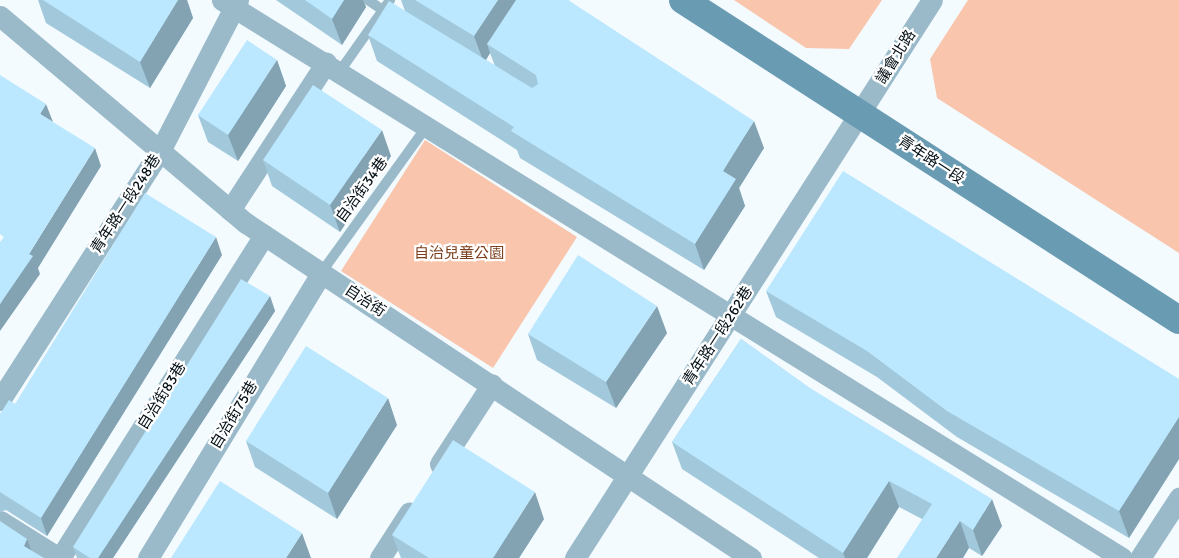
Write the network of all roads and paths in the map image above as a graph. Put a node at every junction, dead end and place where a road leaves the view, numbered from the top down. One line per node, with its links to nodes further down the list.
1 (368, 0): 6 (lane)
2 (390, 0): 6 (lane)
3 (683, 0): 10 (street, 青年路一段)
4 (932, 0): 10 (street, 議會北路)
5 (231, 3): 9 (street); 12 (street, 青年路一段248巷)
6 (383, 10): 8 (lane); 9 (lane)
7 (0, 16): 12 (street, 自治街)
8 (411, 28)
9 (333, 67): 11 (street); 13 (street)
10 (860, 115): 16 (street, 青年路一段262巷); 17 (street, 青年路一段)
11 (427, 126): 15 (lane, 自治街34巷); 16 (street)
12 (160, 151): 13 (street, 自治街); 19 (street, 青年路一段248巷)
13 (230, 210): 14 (street, 自治街)
14 (264, 235): 15 (street, 自治街); 23 (street, 自治街83巷)
15 (321, 273): 18 (street, 自治街); 24 (street, 自治街75巷)
16 (732, 315): 20 (street, 青年路一段262巷); 28 (street)
17 (1179, 320)
18 (492, 384): 20 (street, 自治街); 25 (street)
19 (2, 391)
20 (628, 474): 26 (street, 青年路一段262巷); 27 (street, 自治街)
21 (1179, 498): 29 (street)
22 (0, 521): 23 (street)
23 (59, 558)
24 (148, 558)
25 (380, 558)
26 (575, 558)
27 (751, 558)
28 (1122, 558)
29 (1140, 558)

